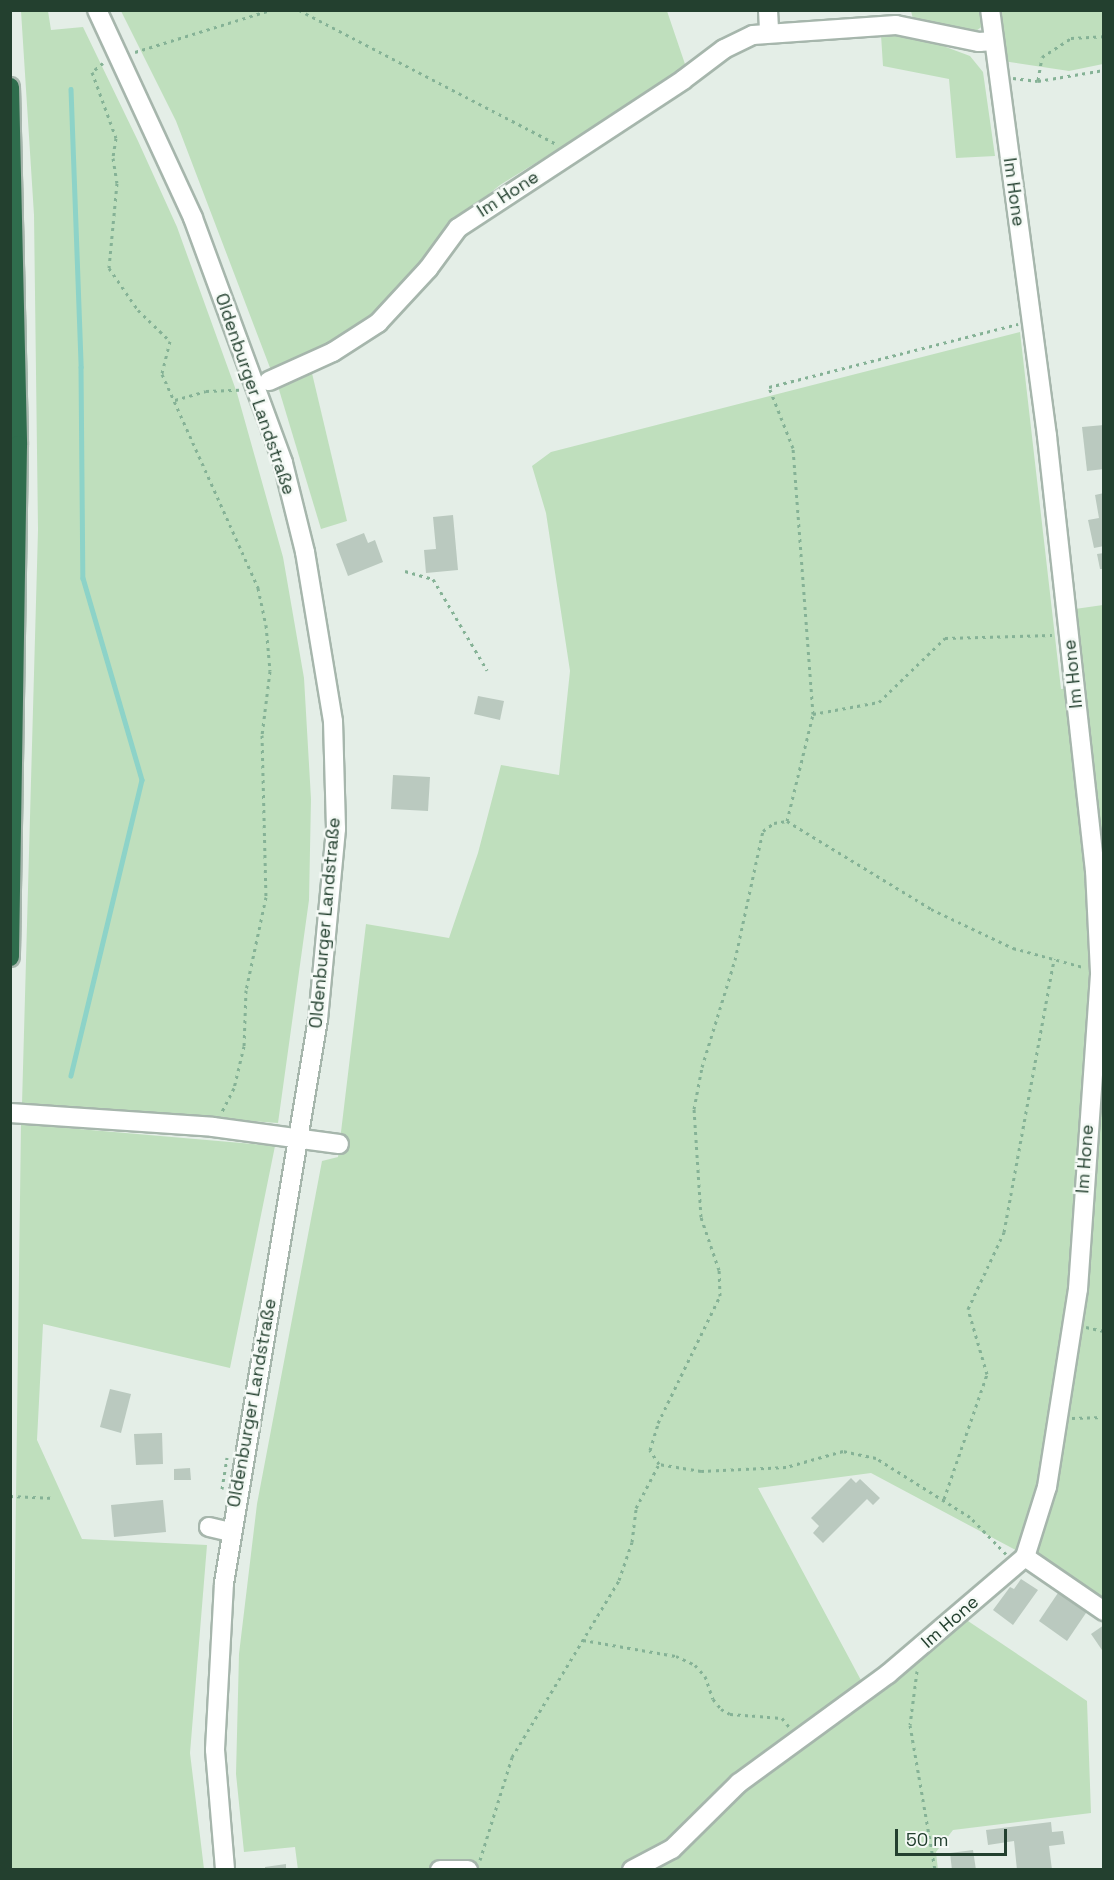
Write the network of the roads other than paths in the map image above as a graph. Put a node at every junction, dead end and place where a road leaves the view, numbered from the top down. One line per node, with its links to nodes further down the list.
1 (97, 10): 10 (street, Oldenburger Landstraße)
2 (768, 10): 4 (street)
3 (990, 10): 5 (street, Im Hone)
4 (769, 31): 5 (street, Im Hone); 7 (street, Im Hone)
5 (994, 41): 14 (street, Im Hone)
6 (10, 87): 8 (highway)
7 (269, 381)
8 (10, 957)
9 (10, 1113): 10 (street)
10 (299, 1136): 11 (street); 13 (street, Oldenburger Landstraße)
11 (339, 1144)
12 (208, 1527): 13 (street)
13 (230, 1533): 16 (street, Oldenburger Landstraße)
14 (1020, 1561): 15 (street); 19 (street, Im Hone)
15 (1104, 1611)
16 (225, 1869)
17 (440, 1869): 18 (street)
18 (468, 1869)
19 (632, 1869)

